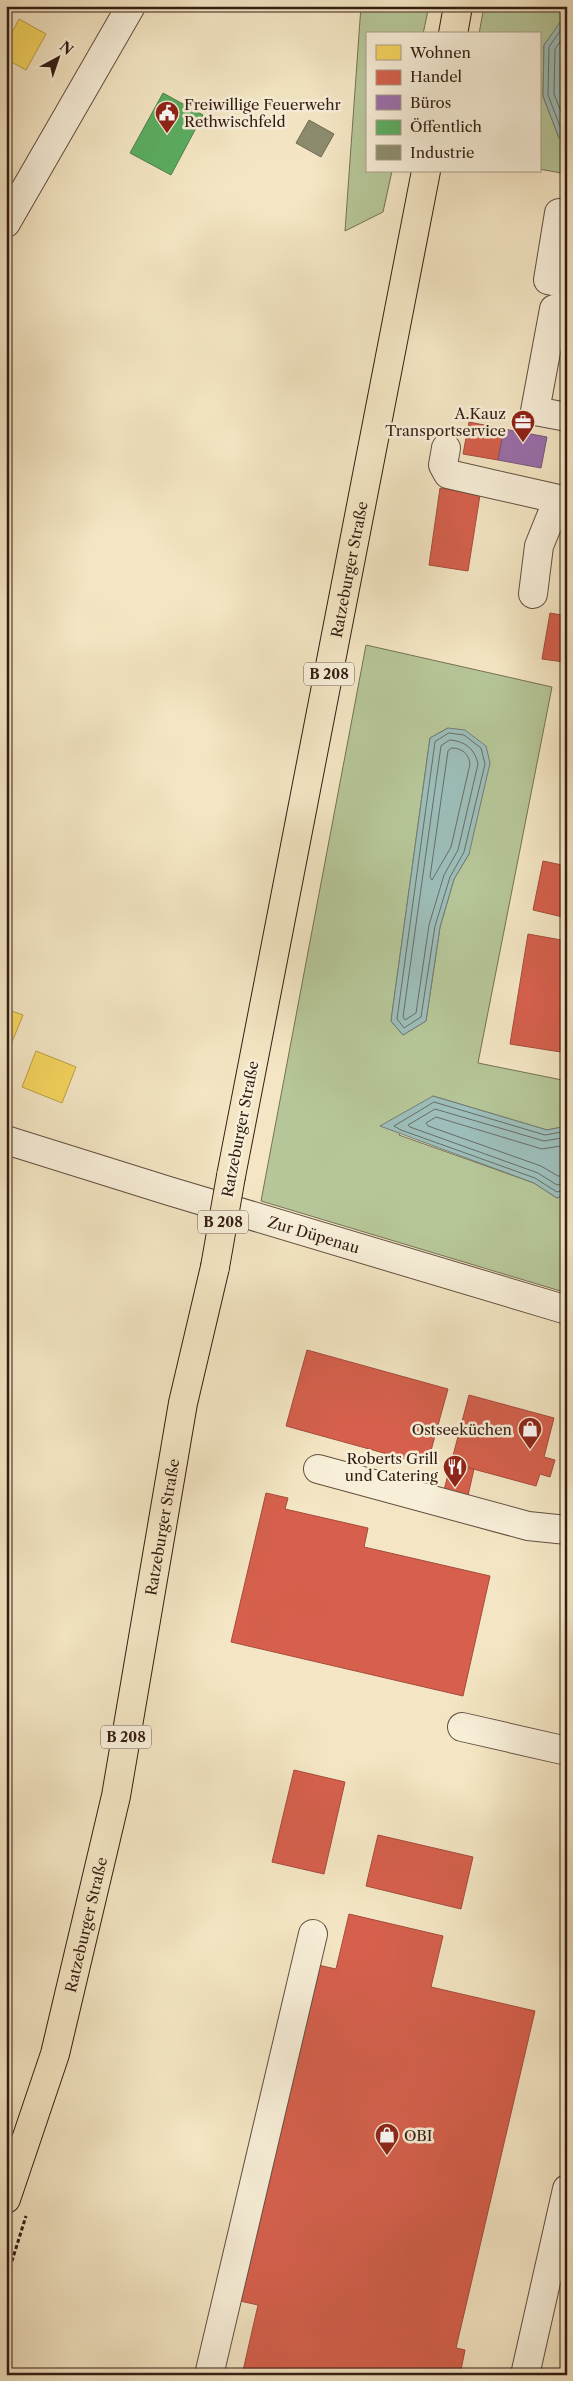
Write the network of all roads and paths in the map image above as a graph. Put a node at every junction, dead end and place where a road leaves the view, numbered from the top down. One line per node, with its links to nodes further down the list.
1 (131, 6): 6 (street)
2 (458, 6): 3 (main road)
3 (453, 32)
4 (426, 172): 21 (main road, Ratzeburger Straße / B 208, bridge)
5 (567, 214): 7 (street)
6 (6, 223)
7 (567, 284)
8 (567, 312): 9 (street)
9 (567, 417)
10 (446, 448): 11 (street)
11 (562, 500): 12 (street)
12 (534, 594)
13 (6, 1140): 14 (street, Zur Düpenau)
14 (567, 1310)
15 (318, 1469): 16 (street)
16 (567, 1530)
17 (462, 1726): 18 (street)
18 (567, 1751)
19 (313, 1934): 22 (street)
20 (567, 2188): 23 (street)
21 (6, 2199)
22 (209, 2375)
23 (526, 2375)

